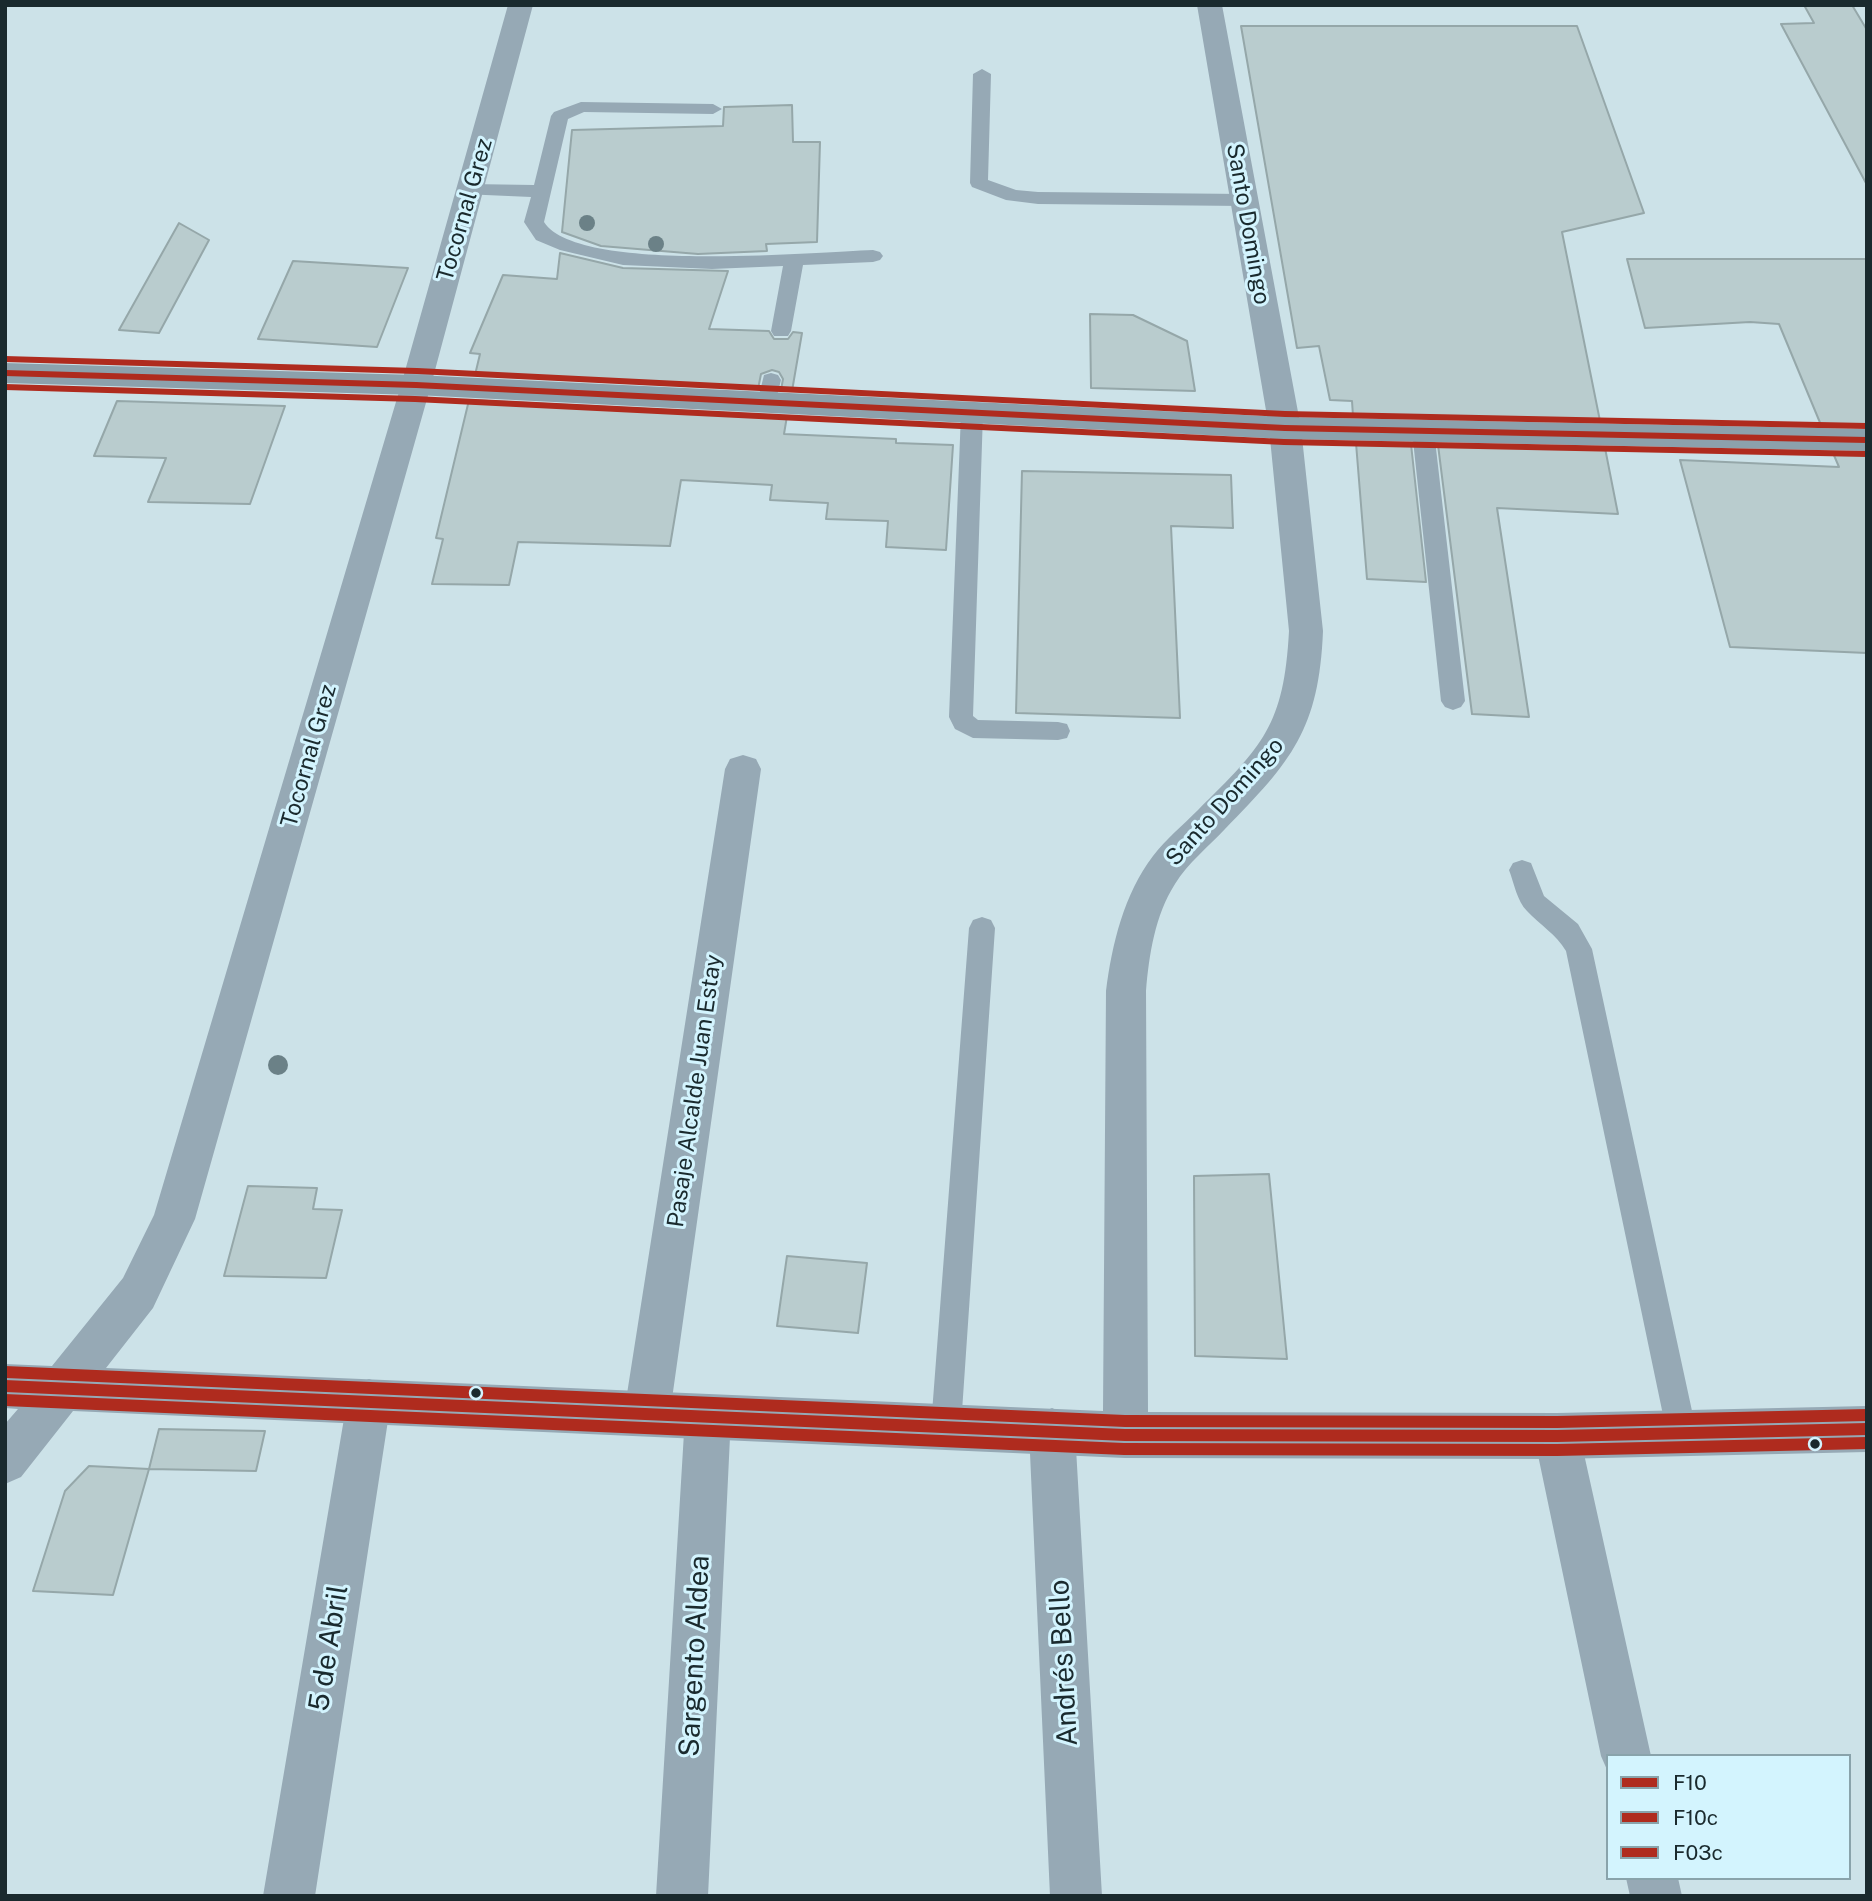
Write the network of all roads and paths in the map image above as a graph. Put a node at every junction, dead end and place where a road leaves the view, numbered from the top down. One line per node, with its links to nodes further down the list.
1 (522, 5): 5 (street, Tocornal Grez)
2 (1209, 5): 7 (street, Santo Domingo)
3 (982, 74): 7 (lane)
4 (713, 109): 6 (lane)
5 (470, 190): 6 (lane); 12 (street, Tocornal Grez)
6 (541, 191): 9 (lane)
7 (1244, 200): 14 (street, Santo Domingo)
8 (873, 256): 9 (lane)
9 (794, 259): 10 (lane)
10 (781, 331)
11 (5, 373): 12 (main road)
12 (416, 386): 13 (main road); 23 (street, Tocornal Grez)
13 (972, 413): 14 (main road); 18 (lane)
14 (1285, 428): 15 (main road); 31 (street, Santo Domingo)
15 (1423, 431): 16 (main road); 17 (lane)
16 (1867, 440)
17 (1453, 701)
18 (1058, 731)
19 (743, 769): 25 (street, Pasaje Alcalde Juan Estay)
20 (1522, 870): 30 (lane)
21 (982, 928): 27 (lane)
22 (5, 1386): 23 (street)
23 (66, 1388): 24 (street); 33 (street, Tocornal Grez)
24 (369, 1401): 25 (street); 35 (street, 5 de Abril)
25 (647, 1413): 26 (street)
26 (708, 1416): 27 (street); 36 (street, Sargento Aldea)
27 (946, 1426): 29 (street)
28 (1867, 1429): 30 (street)
29 (1052, 1431): 31 (street); 37 (street, Andrés Bello)
30 (1682, 1434): 32 (street)
31 (1125, 1435): 32 (street)
32 (1557, 1436): 34 (street)
33 (5, 1461)
34 (1626, 1754)
35 (289, 1896)
36 (682, 1896)
37 (1076, 1896)

